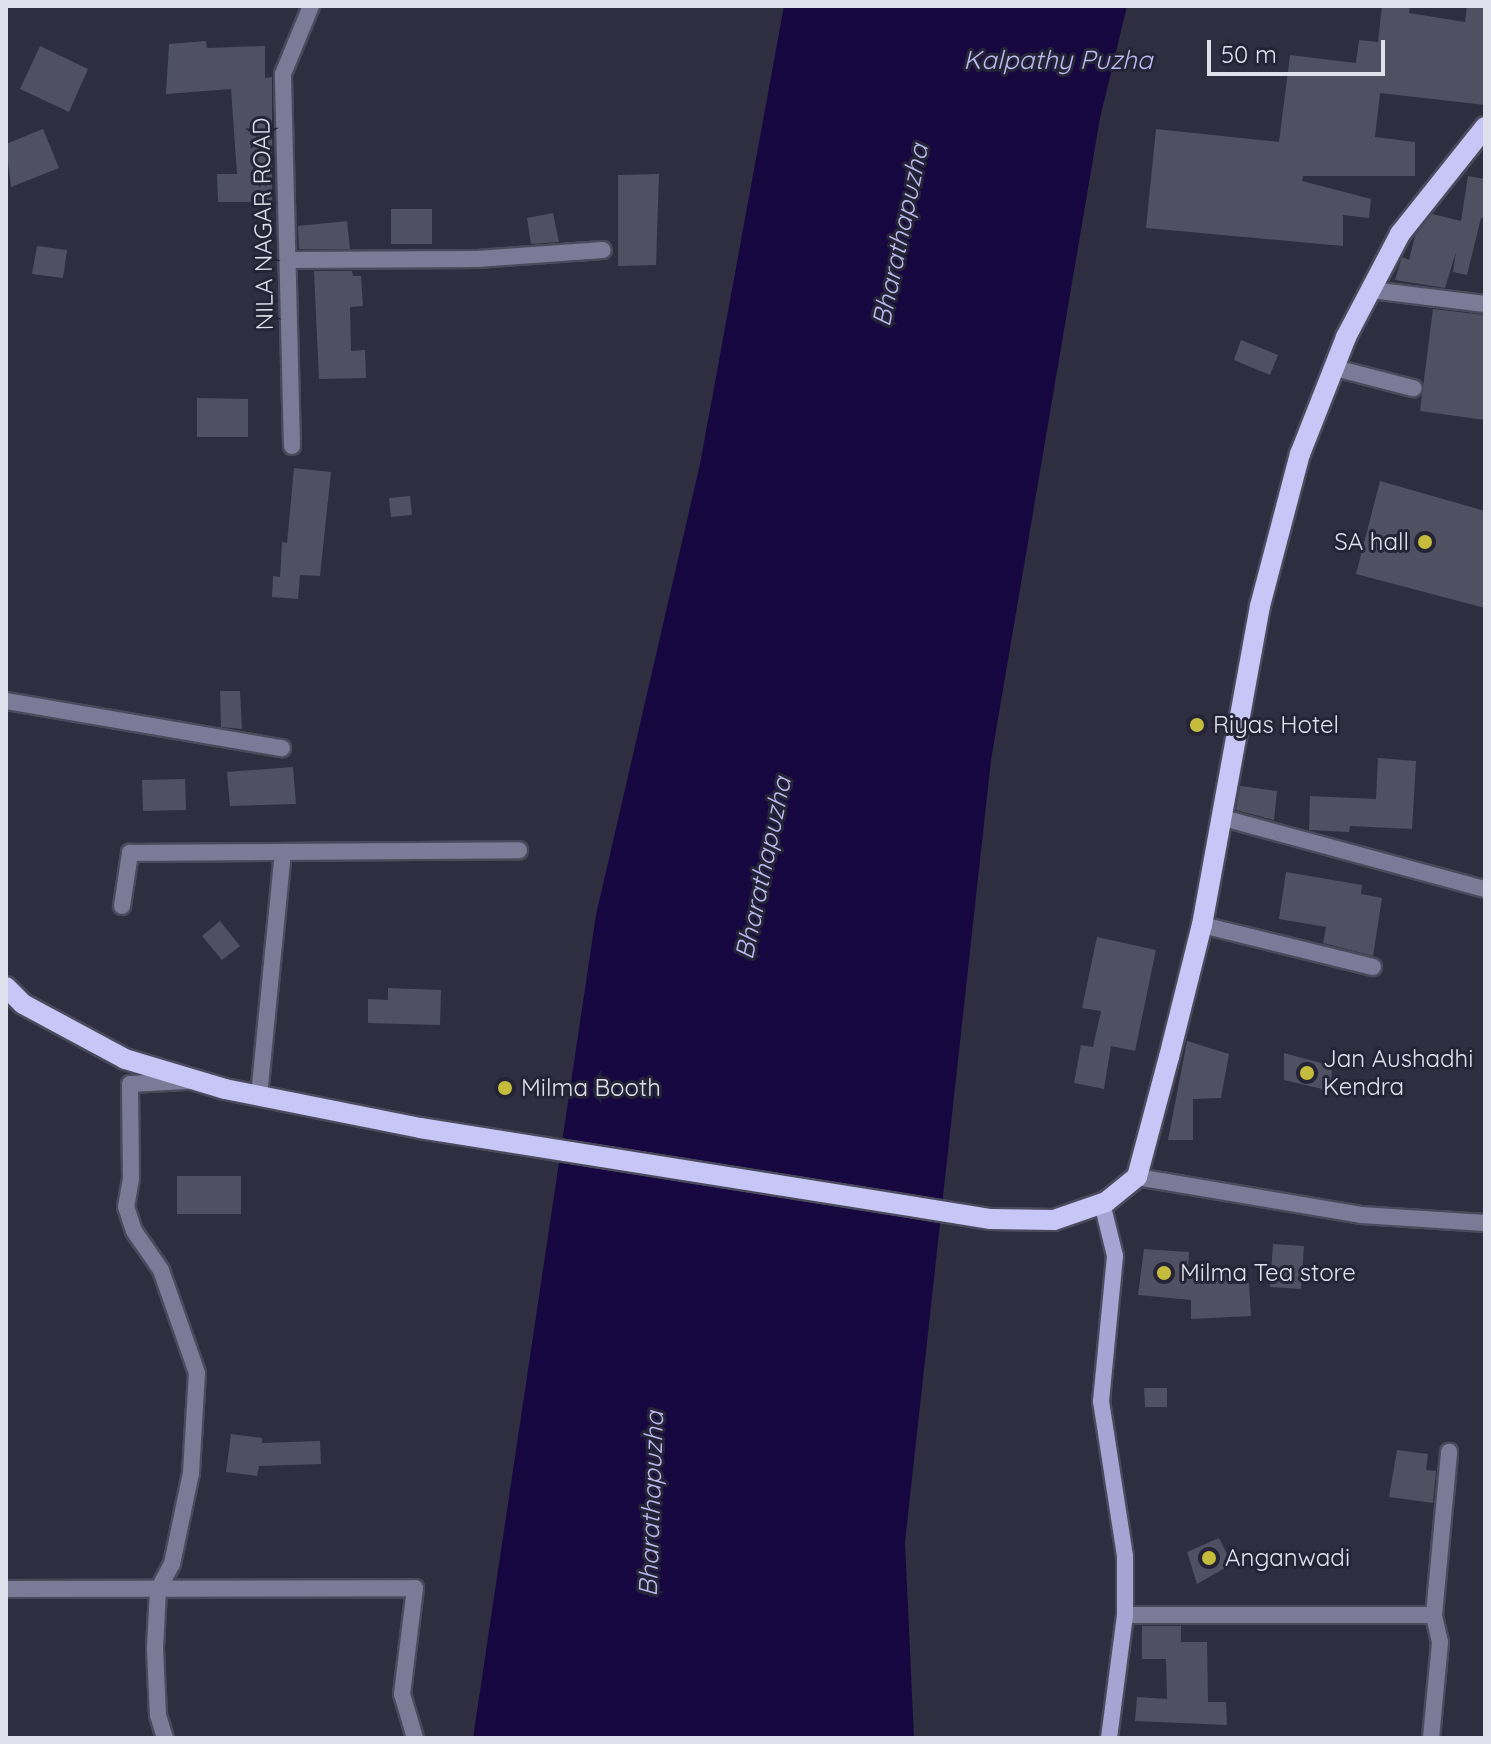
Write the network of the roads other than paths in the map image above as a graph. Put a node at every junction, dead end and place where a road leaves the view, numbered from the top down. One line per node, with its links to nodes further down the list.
1 (311, 6): 4 (street, NILA NAGAR ROAD)
2 (1485, 127): 5 (main road)
3 (603, 250): 4 (street)
4 (288, 260): 9 (street, NILA NAGAR ROAD)
5 (1371, 290): 6 (street); 7 (main road)
6 (1485, 304)
7 (1335, 368): 8 (street); 12 (main road)
8 (1413, 388)
9 (292, 446)
10 (6, 701): 11 (street)
11 (282, 748)
12 (1223, 818): 15 (street); 17 (main road)
13 (519, 850): 14 (street)
14 (283, 853): 16 (street); 22 (street)
15 (1485, 889)
16 (122, 906)
17 (1202, 925): 18 (street); 23 (main road)
18 (1373, 967)
19 (6, 987): 20 (main road)
20 (15, 1006): 21 (main road)
21 (200, 1080): 22 (main road); 28 (street)
22 (259, 1096): 24 (main road)
23 (1137, 1177): 24 (main road); 25 (street)
24 (1102, 1203): 29 (street)
25 (1485, 1223)
26 (1449, 1452): 30 (street)
27 (6, 1589): 28 (street)
28 (158, 1590): 31 (street); 32 (street)
29 (1125, 1615): 30 (street); 33 (street)
30 (1434, 1615): 34 (street)
31 (165, 1738)
32 (415, 1738)
33 (1109, 1738)
34 (1431, 1738)

